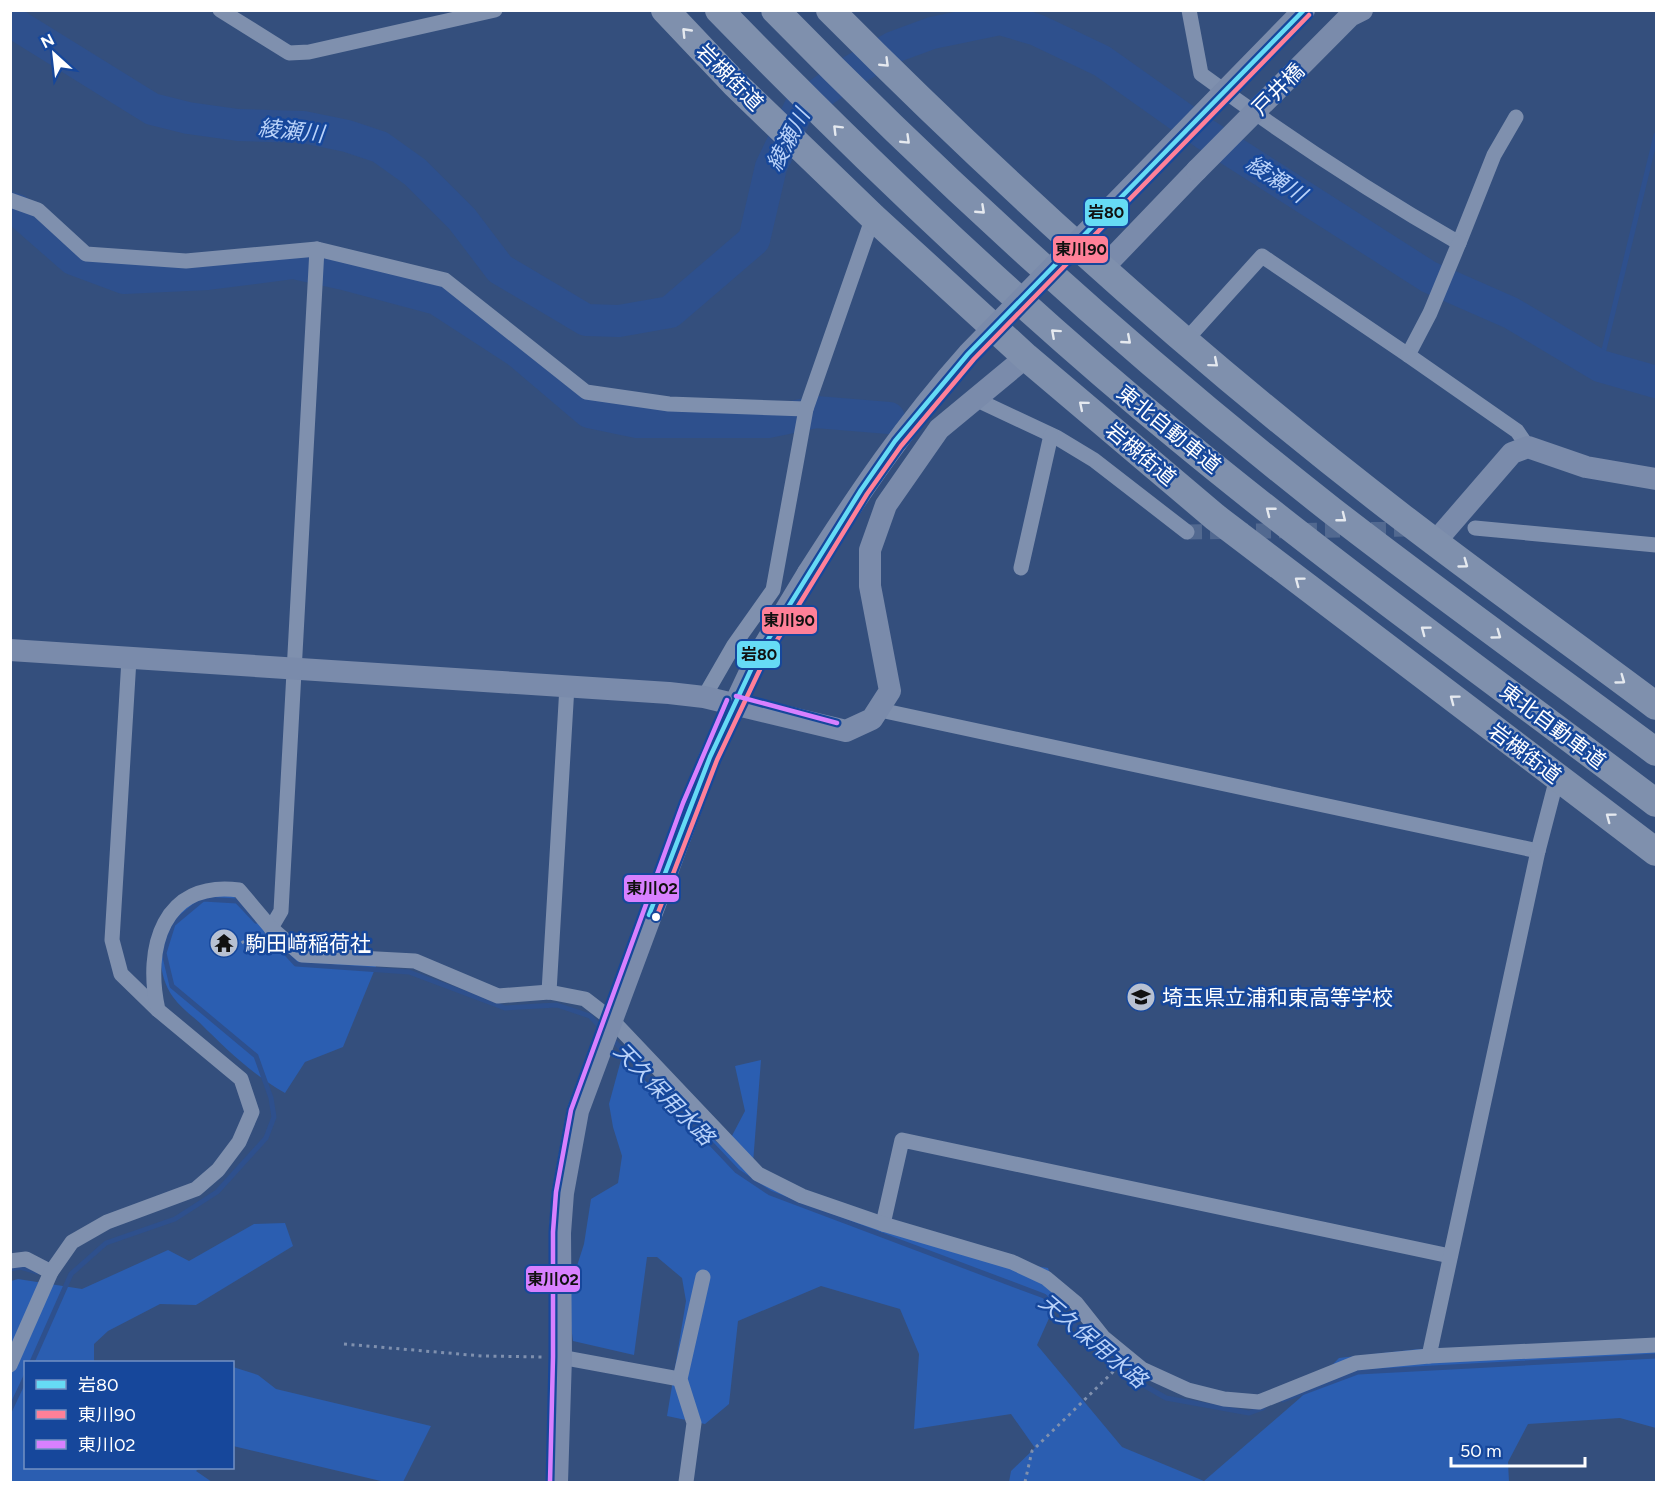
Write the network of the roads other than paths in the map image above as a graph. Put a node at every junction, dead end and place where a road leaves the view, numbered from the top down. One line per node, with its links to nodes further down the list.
1 (220, 10): 2 (street)
2 (495, 10)
3 (665, 10): 12 (highway, 岩槻街道, one-way to 3)
4 (719, 10): 39 (highway, 東北自動車道, one-way to 4)
5 (775, 10): 37 (highway, 東北自動車道, one-way to 37)
6 (1189, 10): 13 (street)
7 (1304, 10): 34 (street, bridge)
8 (1362, 10): 15 (street, 戸井橋, bridge)
9 (836, 17): 15 (highway, one-way to 15)
10 (1516, 117): 13 (street)
11 (10, 200): 14 (street)
12 (873, 218): 18 (highway, 岩槻街道); 20 (street)
13 (1459, 243): 17 (street)
14 (316, 261): 20 (street); 31 (street)
15 (1102, 269): 16 (highway)
16 (1186, 340): 17 (street); 26 (highway, one-way to 26)
17 (1408, 355): 22 (street)
18 (1026, 357): 19 (street); 38 (highway, 岩槻街道, one-way to 18)
19 (975, 399): 21 (street); 36 (street)
20 (806, 409): 33 (street)
21 (1051, 435): 25 (street); 28 (street)
22 (1528, 447): 23 (street); 26 (street)
23 (1656, 479)
24 (1475, 528): 27 (street)
25 (1187, 532)
26 (1435, 542): 35 (highway, one-way to 35)
27 (1656, 546)
28 (1021, 568)
29 (10, 650): 30 (street)
30 (129, 659): 31 (street); 44 (street)
31 (293, 670): 32 (street); 42 (street)
32 (567, 686): 33 (street); 43 (street)
33 (705, 697): 34 (street)
34 (734, 703): 36 (street); 45 (street)
35 (1656, 706)
36 (880, 710): 40 (street)
37 (1656, 752)
38 (1557, 778): 40 (street); 41 (highway, 岩槻街道, one-way to 38)
39 (1656, 803)
40 (1538, 851): 47 (street)
41 (1656, 852)
42 (264, 930): 43 (street); 44 (street)
43 (549, 992): 45 (street)
44 (158, 1010): 49 (street)
45 (611, 1019): 46 (street); 53 (street)
46 (883, 1224): 47 (street); 52 (street)
47 (1450, 1256): 52 (street)
48 (10, 1261): 49 (street)
49 (51, 1272): 54 (street)
50 (703, 1277): 55 (street)
51 (1656, 1345): 52 (street)
52 (1429, 1356)
53 (561, 1357): 55 (street); 56 (street)
54 (10, 1365)
55 (680, 1379): 57 (street)
56 (557, 1482)
57 (686, 1482)

